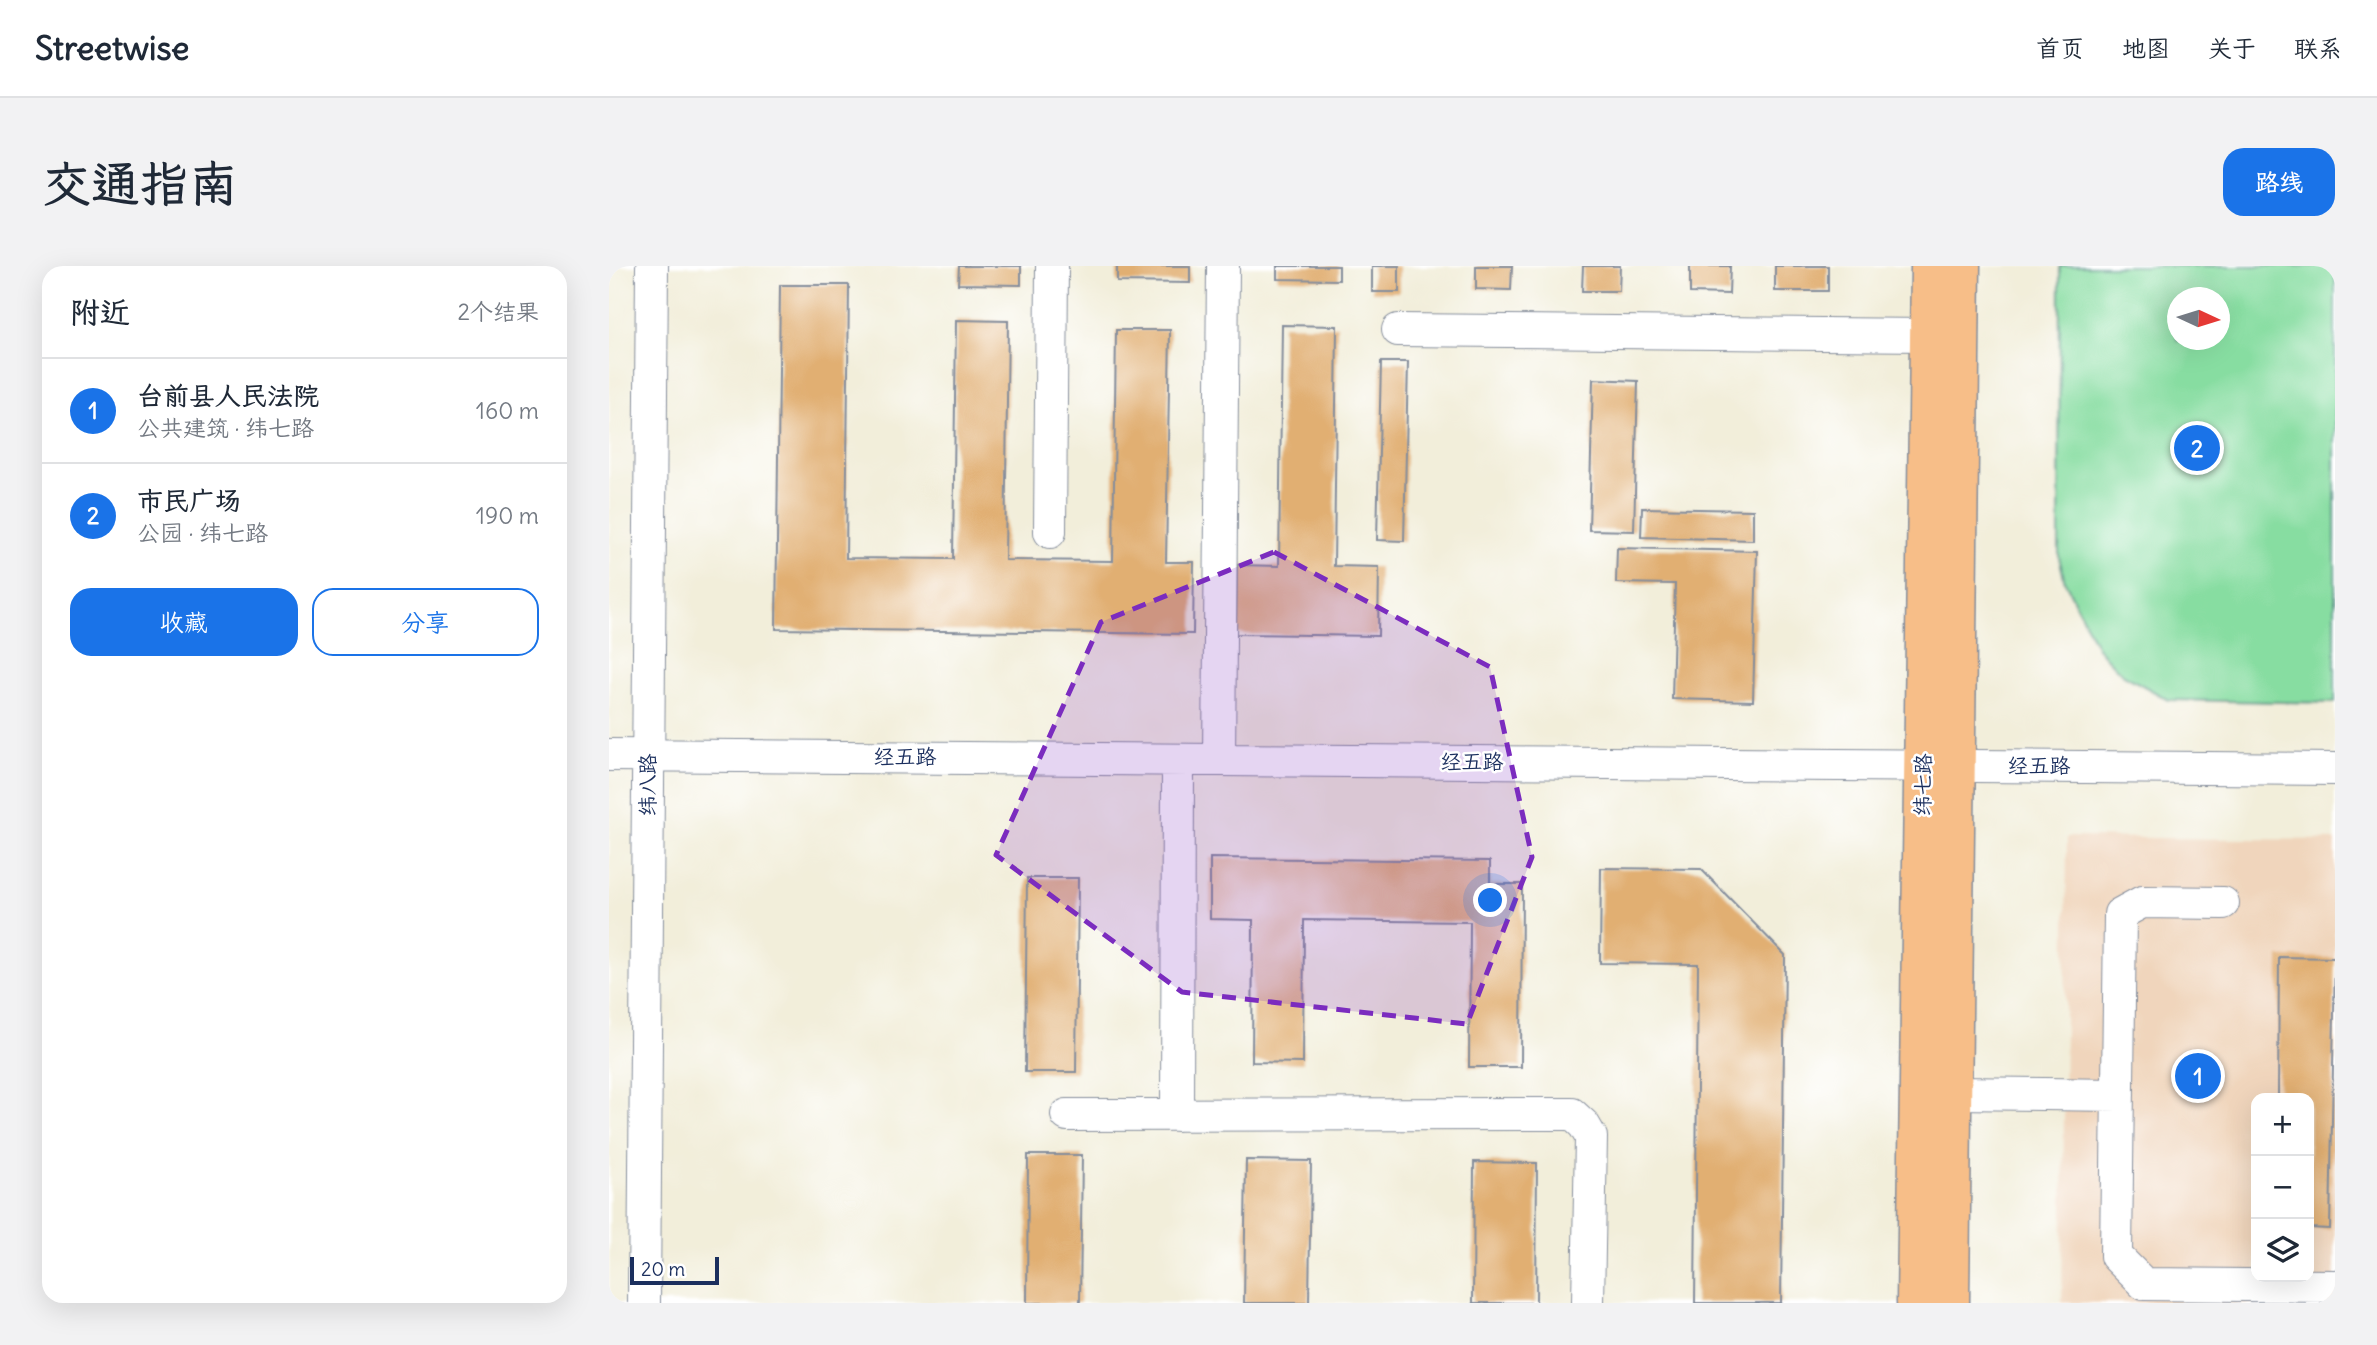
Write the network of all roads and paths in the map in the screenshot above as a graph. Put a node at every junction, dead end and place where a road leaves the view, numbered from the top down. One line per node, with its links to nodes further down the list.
1 (652, 266): 10 (street, 纬八路)
2 (1052, 266): 8 (street)
3 (1223, 266): 12 (street)
4 (1930, 266): 7 (main road, 纬七路)
5 (1961, 266): 13 (main road, 纬七路)
6 (1398, 330): 7 (street)
7 (1929, 335): 13 (main road, 纬七路)
8 (1050, 532)
9 (609, 755): 10 (street, 经五路)
10 (649, 755): 11 (street, 经五路); 21 (street, 纬八路)
11 (1178, 760): 12 (street, 经五路); 19 (street)
12 (1219, 760): 13 (street, 经五路)
13 (1940, 766): 14 (street, 经五路); 16 (main road, 纬七路); 23 (main road, 纬七路)
14 (2335, 769)
15 (2223, 903): 17 (street)
16 (1953, 1093): 17 (street); 24 (main road, 纬七路)
17 (2118, 1095): 20 (street)
18 (1067, 1115): 19 (street)
19 (1177, 1115): 22 (street)
20 (2335, 1286)
21 (644, 1303)
22 (1588, 1303)
23 (1916, 1303)
24 (1950, 1303)

